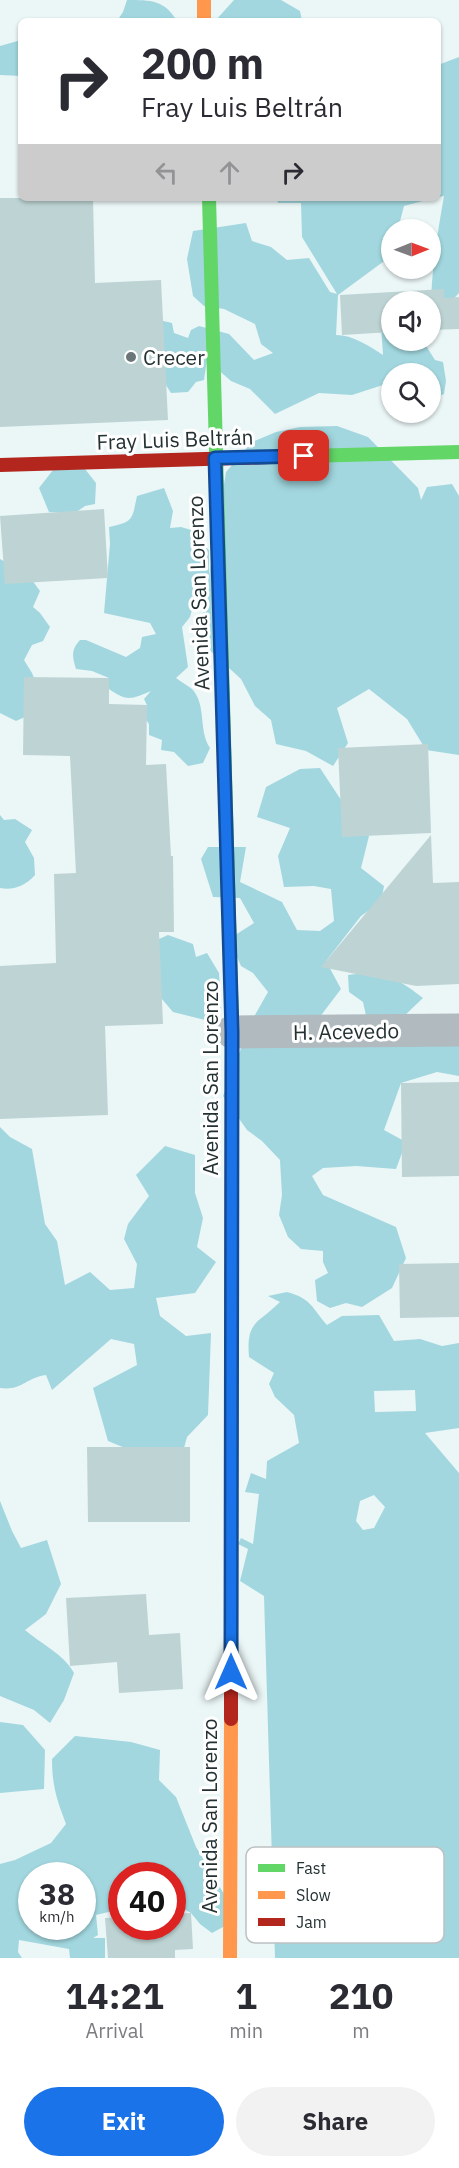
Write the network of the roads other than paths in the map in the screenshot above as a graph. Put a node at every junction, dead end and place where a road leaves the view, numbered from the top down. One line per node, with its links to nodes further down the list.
1 (204, 0): 2 (street)
2 (204, 18)
3 (208, 201): 5 (street, Avenida San Lorenzo)
4 (459, 452): 5 (street, Fray Luis Beltrán)
5 (215, 458): 6 (street, Fray Luis Beltrán); 8 (street, Avenida San Lorenzo)
6 (0, 465)
7 (459, 1030): 8 (street, H. Acevedo)
8 (232, 1032): 9 (street, Avenida San Lorenzo)
9 (230, 1958)

